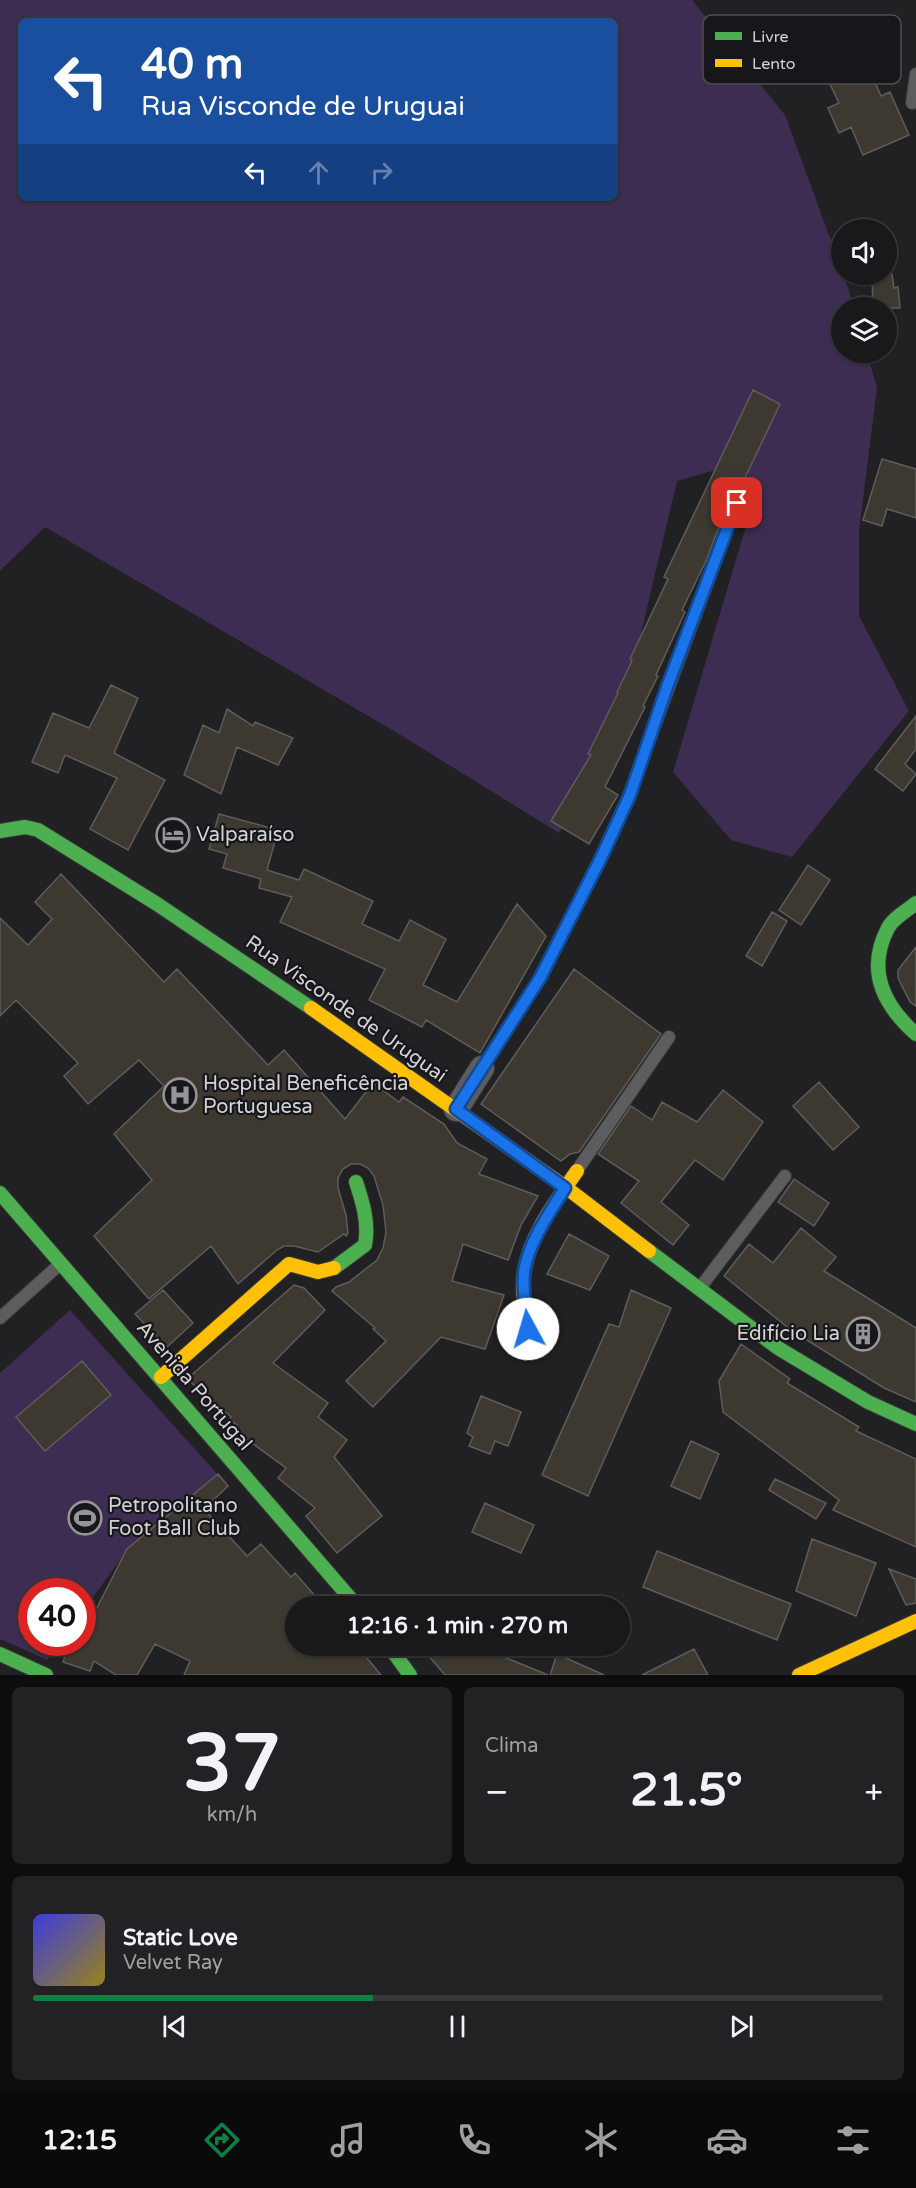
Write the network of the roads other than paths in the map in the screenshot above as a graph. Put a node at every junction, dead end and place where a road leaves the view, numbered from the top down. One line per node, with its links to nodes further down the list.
1 (916, 74): 2 (lane)
2 (912, 103)
3 (737, 503): 8 (lane)
4 (5, 829): 9 (street, Rua Visconde de Uruguai)
5 (916, 903): 6 (street)
6 (916, 1034)
7 (669, 1037): 10 (lane)
8 (482, 1068): 9 (street)
9 (456, 1109): 13 (street, Rua Visconde de Uruguai)
10 (577, 1171): 13 (street)
11 (785, 1176): 16 (lane)
12 (356, 1182): 19 (street)
13 (565, 1188): 16 (street, Rua Visconde de Uruguai); 18 (street)
14 (0, 1193): 15 (street, Avenida Portugal)
15 (61, 1264): 17 (lane); 19 (street, Avenida Portugal)
16 (699, 1289): 20 (street, Rua Visconde de Uruguai)
17 (0, 1318)
18 (528, 1329)
19 (161, 1377): 21 (street, Avenida Portugal)
20 (916, 1424)
21 (348, 1596)
22 (916, 1621): 25 (street)
23 (0, 1654): 26 (street)
24 (396, 1656): 27 (street)
25 (815, 1667): 28 (street); 29 (lane)
26 (46, 1675)
27 (410, 1675)
28 (799, 1675)
29 (833, 1675)

